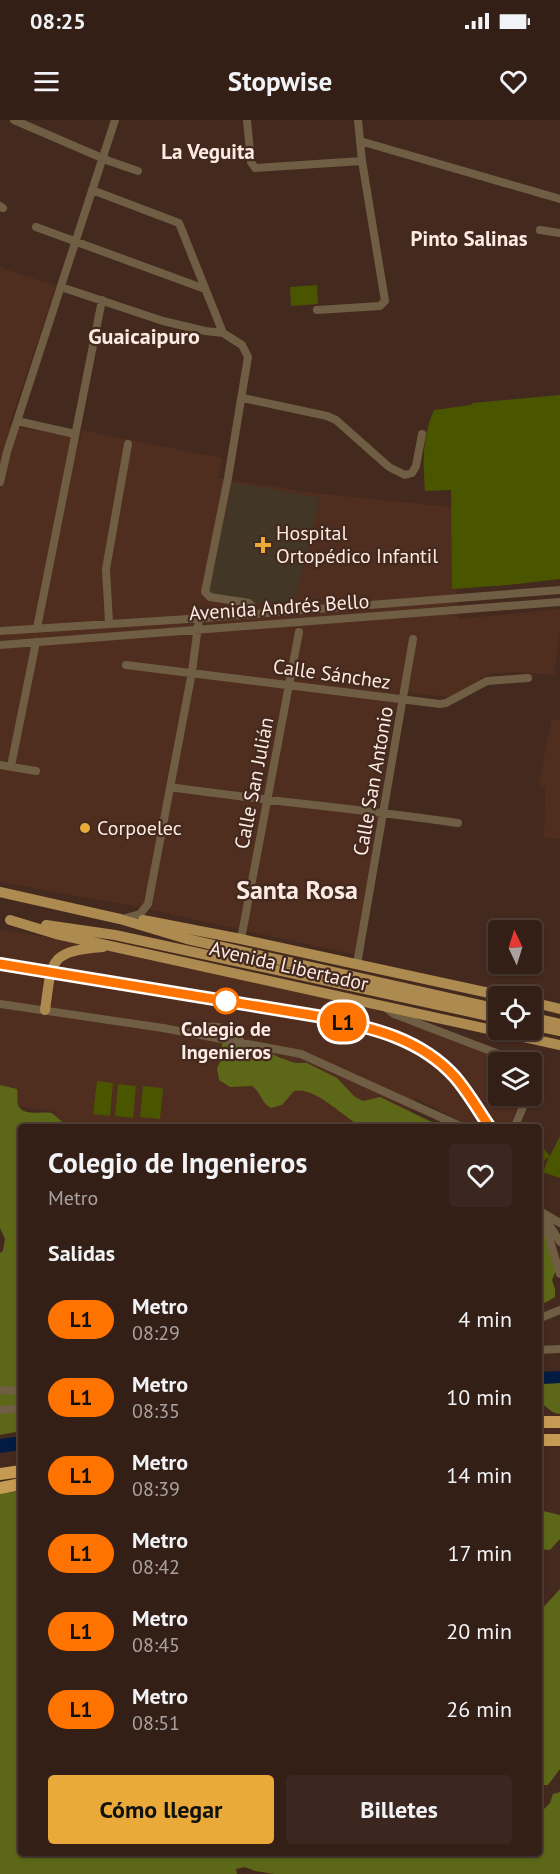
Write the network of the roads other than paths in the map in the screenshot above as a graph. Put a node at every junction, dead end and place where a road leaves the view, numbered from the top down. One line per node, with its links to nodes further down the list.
1 (14, 120): 6 (street)
2 (114, 120): 6 (street)
3 (247, 120): 7 (street)
4 (358, 120): 5 (street)
5 (360, 141): 7 (street); 10 (street)
6 (102, 158): 8 (street); 9 (street)
7 (362, 161): 18 (street)
8 (138, 171)
9 (92, 190): 14 (street); 16 (street)
10 (560, 199)
11 (36, 227): 14 (street)
12 (540, 230): 13 (street)
13 (560, 233)
14 (76, 241): 15 (street); 16 (street)
15 (61, 287): 17 (street); 21 (street)
16 (205, 289): 19 (street)
17 (102, 300): 19 (street); 22 (street)
18 (317, 310)
19 (223, 333): 20 (street)
20 (243, 398): 23 (street); 28 (street)
21 (17, 421): 22 (street); 25 (street)
22 (75, 434): 31 (street)
23 (422, 434)
24 (128, 444): 30 (street)
25 (0, 482)
26 (560, 590): 28 (street, Avenida Andrés Bello)
27 (560, 602): 32 (street, Avenida Andrés Bello)
28 (253, 614): 29 (street, Avenida Andrés Bello)
29 (199, 618): 30 (street, Avenida Andrés Bello); 32 (street)
30 (109, 623): 31 (street, Avenida Andrés Bello)
31 (37, 628): 33 (street, Avenida Andrés Bello)
32 (199, 630): 36 (street, Avenida Andrés Bello); 39 (street)
33 (0, 631)
34 (299, 632): 41 (street, Calle San Julián)
35 (413, 639): 42 (street, Calle San Antonio)
36 (36, 642): 37 (street, Avenida Andrés Bello); 44 (street)
37 (0, 645)
38 (126, 665): 39 (street, Calle Sánchez)
39 (192, 672): 41 (street, Calle Sánchez); 46 (street)
40 (528, 678): 42 (street, Calle Sánchez)
41 (289, 685): 42 (street, Calle Sánchez); 47 (street, Calle San Julián)
42 (403, 700): 48 (street, Calle San Antonio)
43 (0, 765): 44 (street)
44 (11, 766): 45 (street)
45 (36, 771)
46 (170, 787): 47 (street); 51 (street)
47 (268, 800): 48 (street); 55 (street, Calle San Julián)
48 (384, 813): 49 (street); 58 (street, Calle San Antonio)
49 (458, 823)
50 (0, 892): 53 (main road, Avenida Libertador)
51 (148, 904): 53 (street); 54 (street)
52 (5, 919): 56 (main road, Avenida Libertador); 60 (main road, Avenida Libertador)
53 (120, 919): 54 (main road, Avenida Libertador); 57 (main road, Avenida Libertador)
54 (159, 922): 55 (main road, Avenida Libertador)
55 (241, 939): 58 (main road, Avenida Libertador)
56 (114, 946): 61 (main road, Avenida Libertador); 69 (main road)
57 (270, 957): 58 (main road); 60 (main road, Avenida Libertador)
58 (352, 963): 59 (main road, Avenida Libertador); 60 (main road)
59 (417, 977): 62 (main road); 63 (main road, Avenida Libertador)
60 (367, 985): 61 (main road); 62 (main road, Avenida Libertador); 70 (main road, Avenida Libertador)
61 (297, 986): 66 (main road, Avenida Libertador)
62 (427, 993): 67 (main road, Avenida Libertador)
63 (488, 993)
64 (0, 1004): 69 (street)
65 (542, 1005): 68 (main road)
66 (383, 1006): 74 (main road, Avenida Libertador); 75 (street)
67 (488, 1007)
68 (560, 1009)
69 (45, 1010): 77 (street)
70 (488, 1015)
71 (542, 1020): 73 (main road)
72 (542, 1025): 73 (main road)
73 (559, 1025)
74 (560, 1045)
75 (492, 1052)
76 (523, 1106): 78 (street)
77 (456, 1124)
78 (516, 1124)
79 (542, 1212): 82 (street)
80 (542, 1221): 83 (street)
81 (542, 1223): 84 (street)
82 (560, 1223)
83 (560, 1242)
84 (560, 1274)
85 (560, 1305): 87 (street)
86 (560, 1310): 87 (street)
87 (556, 1315)
88 (560, 1347): 89 (street)
89 (542, 1350)
90 (0, 1390): 91 (street)
91 (18, 1391)
92 (18, 1408): 93 (street)
93 (0, 1410)
94 (542, 1422): 95 (highway)
95 (560, 1422)
96 (542, 1440): 97 (highway)
97 (560, 1440)
98 (0, 1469): 99 (highway)
99 (18, 1471)
100 (18, 1471): 101 (highway)
101 (0, 1474)
102 (18, 1485): 103 (highway)
103 (0, 1488)

